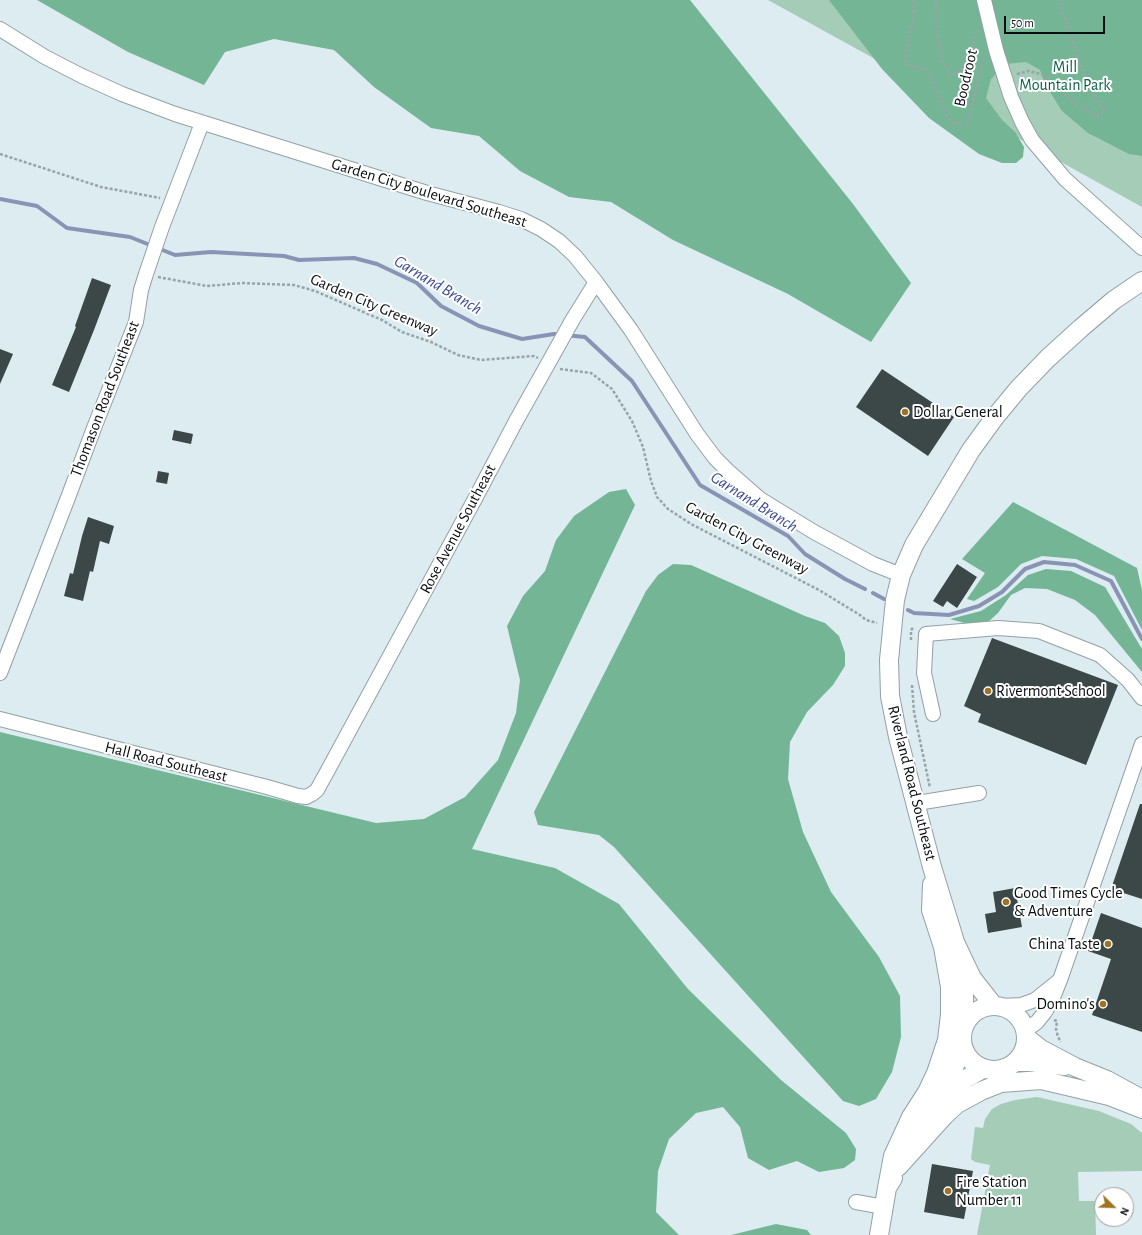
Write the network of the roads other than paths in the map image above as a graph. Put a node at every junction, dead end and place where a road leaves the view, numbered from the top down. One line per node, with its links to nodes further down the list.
1 (985, 2): 4 (street)
2 (0, 29): 3 (street, Garden City Boulevard Southeast)
3 (202, 123): 6 (street, Garden City Boulevard Southeast); 8 (street, Thomason Road Southeast)
4 (1142, 248)
5 (1142, 281): 7 (main road, Riverland Road Southeast)
6 (596, 282): 7 (street, Garden City Boulevard Southeast); 13 (street, Rose Avenue Southeast)
7 (901, 575): 15 (main road, Riverland Road Southeast)
8 (0, 673)
9 (1142, 698): 10 (street)
10 (933, 714)
11 (0, 719): 13 (street, Hall Road Southeast)
12 (1142, 744): 18 (street)
13 (323, 778)
14 (979, 793): 15 (street)
15 (924, 802): 16 (main road, Riverland Road Southeast)
16 (932, 867): 17 (main road, Riverland Road Southeast); 29 (main road)
17 (955, 942): 19 (main road, Riverland Road Southeast); 20 (main road, Riverland Road Southeast)
18 (1060, 980): 19 (street); 21 (street)
19 (998, 1006): 20 (main road); 21 (main road)
20 (963, 1031): 24 (main road); 26 (main road, Riverland Road Southeast)
21 (1026, 1034): 22 (main road); 23 (main road)
22 (1017, 1062): 23 (main road); 24 (main road)
23 (1075, 1068): 25 (main road)
24 (983, 1069): 26 (main road, Riverland Road Southeast)
25 (1142, 1100)
26 (933, 1107): 28 (main road, Riverland Road Southeast)
27 (1142, 1109): 28 (main road)
28 (898, 1167): 29 (main road, Riverland Road Southeast)
29 (888, 1188): 31 (main road, Riverland Road Southeast)
30 (856, 1202): 31 (street)
31 (884, 1206): 32 (main road, Riverland Road Southeast)
32 (879, 1235)

